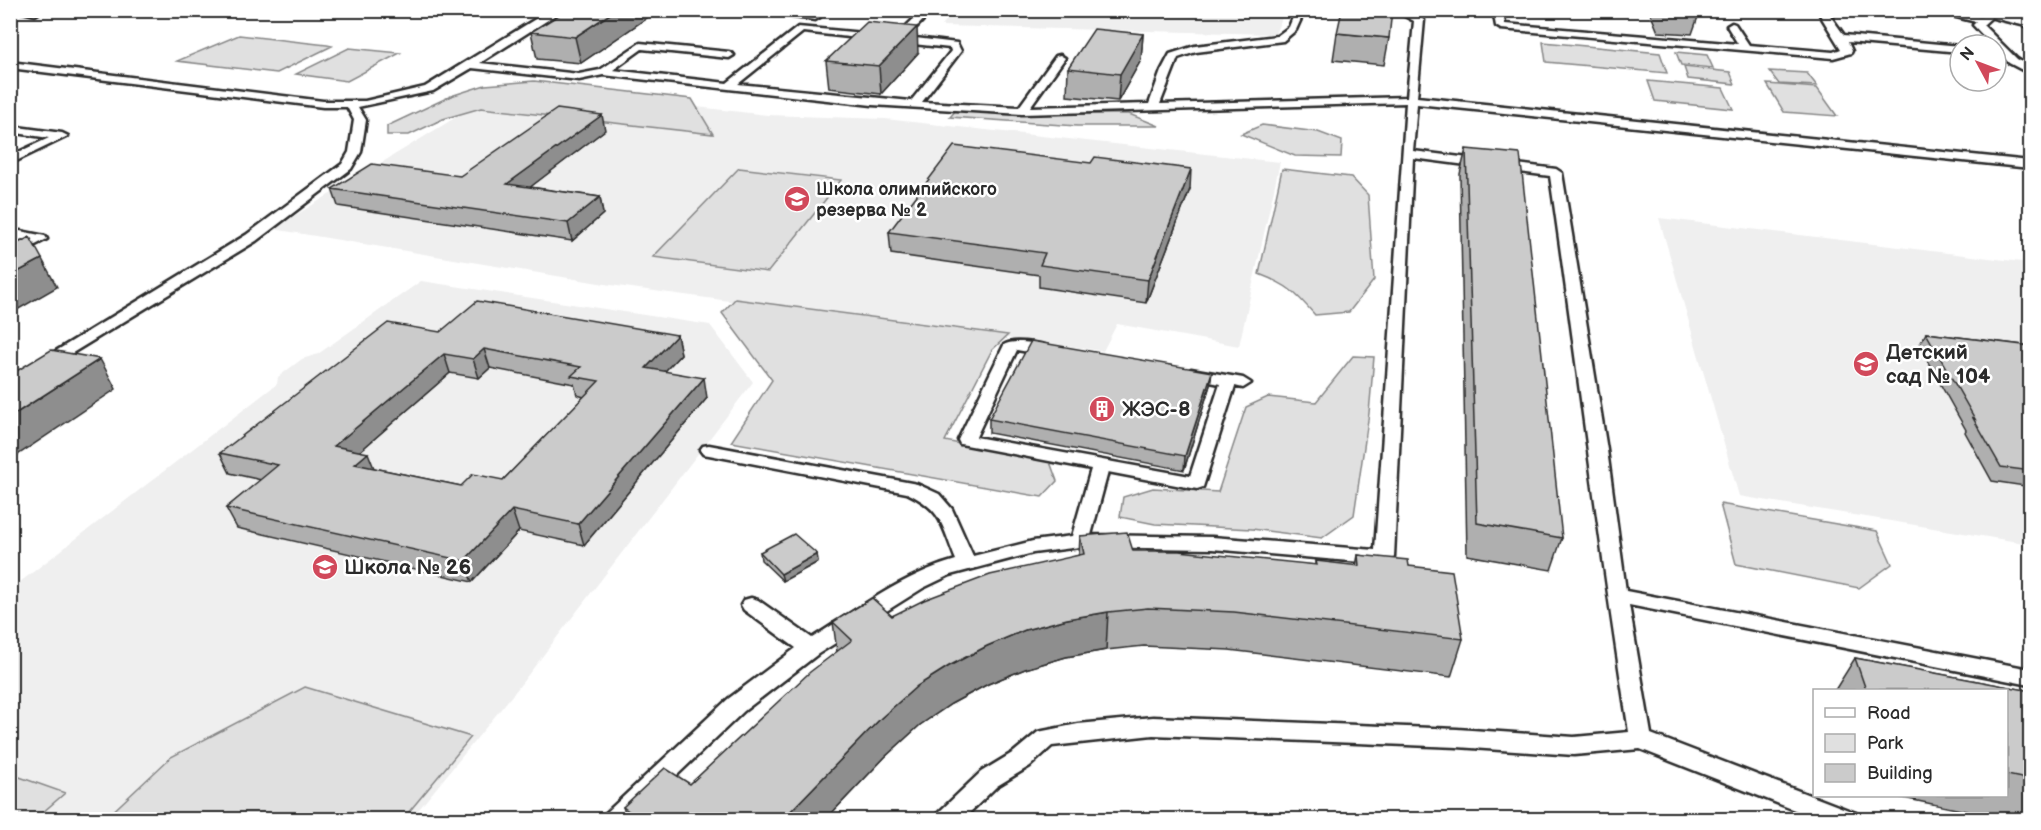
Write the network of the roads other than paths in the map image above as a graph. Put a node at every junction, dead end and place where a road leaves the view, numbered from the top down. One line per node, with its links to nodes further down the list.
1 (18, 10): 11 (lane)
2 (748, 10): 13 (lane)
3 (823, 10): 13 (lane)
4 (929, 10): 18 (lane)
5 (1301, 10): 33 (lane)
6 (1387, 10): 30 (lane)
7 (1498, 10): 20 (lane)
8 (1821, 10): 19 (lane)
9 (1933, 10): 12 (lane)
10 (560, 11): 26 (lane)
11 (35, 12)
12 (1985, 14): 14 (main road); 17 (lane)
13 (814, 17): 16 (lane)
14 (2031, 21)
15 (1732, 26): 20 (lane)
16 (801, 29): 18 (lane); 29 (lane)
17 (1985, 33)
18 (898, 39): 32 (lane)
19 (1841, 39): 20 (lane); 21 (lane)
20 (1746, 48)
21 (1948, 48)
22 (729, 55): 28 (lane)
23 (1060, 58): 34 (lane)
24 (2008, 58): 27 (lane)
25 (10, 65): 31 (lane)
26 (470, 65): 28 (lane); 31 (lane)
27 (2031, 71)
28 (603, 72): 29 (lane)
29 (729, 86): 32 (lane)
30 (1411, 100): 33 (lane); 36 (lane); 38 (lane)
31 (352, 105): 39 (lane)
32 (914, 105): 34 (lane)
33 (1153, 108): 34 (lane)
34 (1022, 111)
35 (10, 129): 37 (lane)
36 (1407, 154): 48 (lane); 50 (lane)
37 (10, 160)
38 (2031, 164)
39 (346, 165): 40 (lane); 45 (lane)
40 (363, 168)
41 (10, 240): 42 (lane)
42 (10, 254)
43 (1069, 354): 47 (lane)
44 (1172, 371): 47 (lane)
45 (10, 386)
46 (709, 450): 49 (lane)
47 (1101, 466): 48 (lane)
48 (1080, 541): 49 (lane)
49 (967, 563): 52 (lane)
50 (1617, 596): 53 (lane); 54 (lane)
51 (751, 605): 52 (lane)
52 (812, 648): 55 (lane)
53 (2031, 677)
54 (1641, 740): 56 (lane); 57 (lane)
55 (614, 819)
56 (946, 819)
57 (1848, 819)

